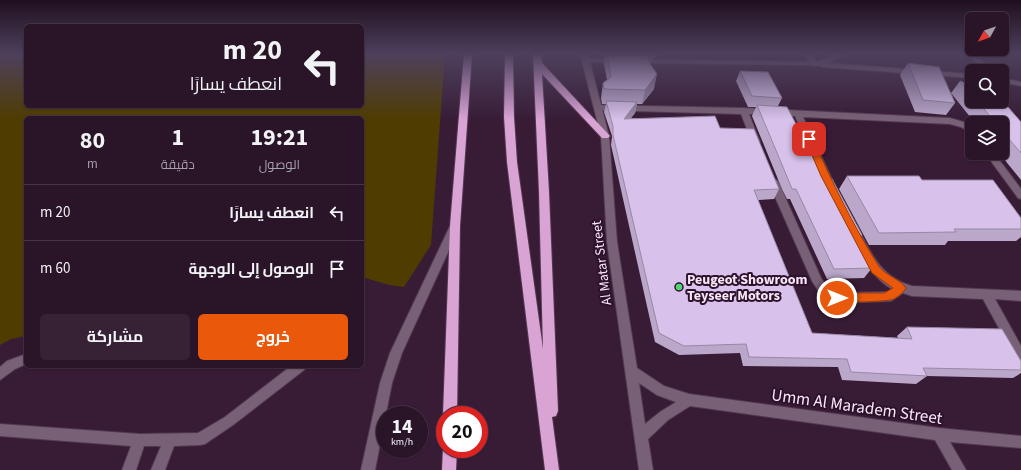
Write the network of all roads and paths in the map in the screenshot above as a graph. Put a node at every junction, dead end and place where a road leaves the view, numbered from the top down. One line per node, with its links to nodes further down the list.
1 (466, 76): 19 (highway)
2 (509, 76): 41 (highway)
3 (538, 76): 41 (highway)
4 (552, 76): 12 (highway)
5 (590, 76): 8 (street, Al Matar Street)
6 (1009, 81): 7 (street)
7 (1021, 84)
8 (599, 108): 9 (street); 12 (street, Al Matar Street)
9 (744, 111): 10 (street); 13 (street)
10 (798, 114): 11 (street); 16 (street)
11 (965, 126)
12 (605, 136): 26 (street, Al Matar Street)
13 (762, 154)
14 (994, 160): 17 (street)
15 (768, 168): 20 (street)
16 (836, 196)
17 (1021, 196)
18 (850, 223): 20 (street)
19 (455, 226): 29 (highway); 39 (street)
20 (901, 288): 21 (street)
21 (986, 294): 22 (street); 23 (street)
22 (1020, 297)
23 (1021, 357)
24 (24, 360): 27 (street)
25 (297, 368): 34 (street)
26 (631, 371): 28 (street, Umm Al Maradem Street); 32 (street, Al Matar Street)
27 (0, 374)
28 (689, 400): 31 (street, Umm Al Maradem Street); 32 (street)
29 (450, 406)
30 (0, 430): 33 (street)
31 (939, 434): 35 (street, Umm Al Maradem Street); 43 (street)
32 (641, 436): 42 (street, Al Matar Street)
33 (140, 440): 34 (street); 37 (street)
34 (170, 441): 38 (street)
35 (1021, 442)
36 (450, 458): 40 (highway)
37 (129, 470)
38 (158, 470)
39 (368, 470)
40 (449, 470)
41 (552, 470)
42 (646, 470)
43 (959, 470)

